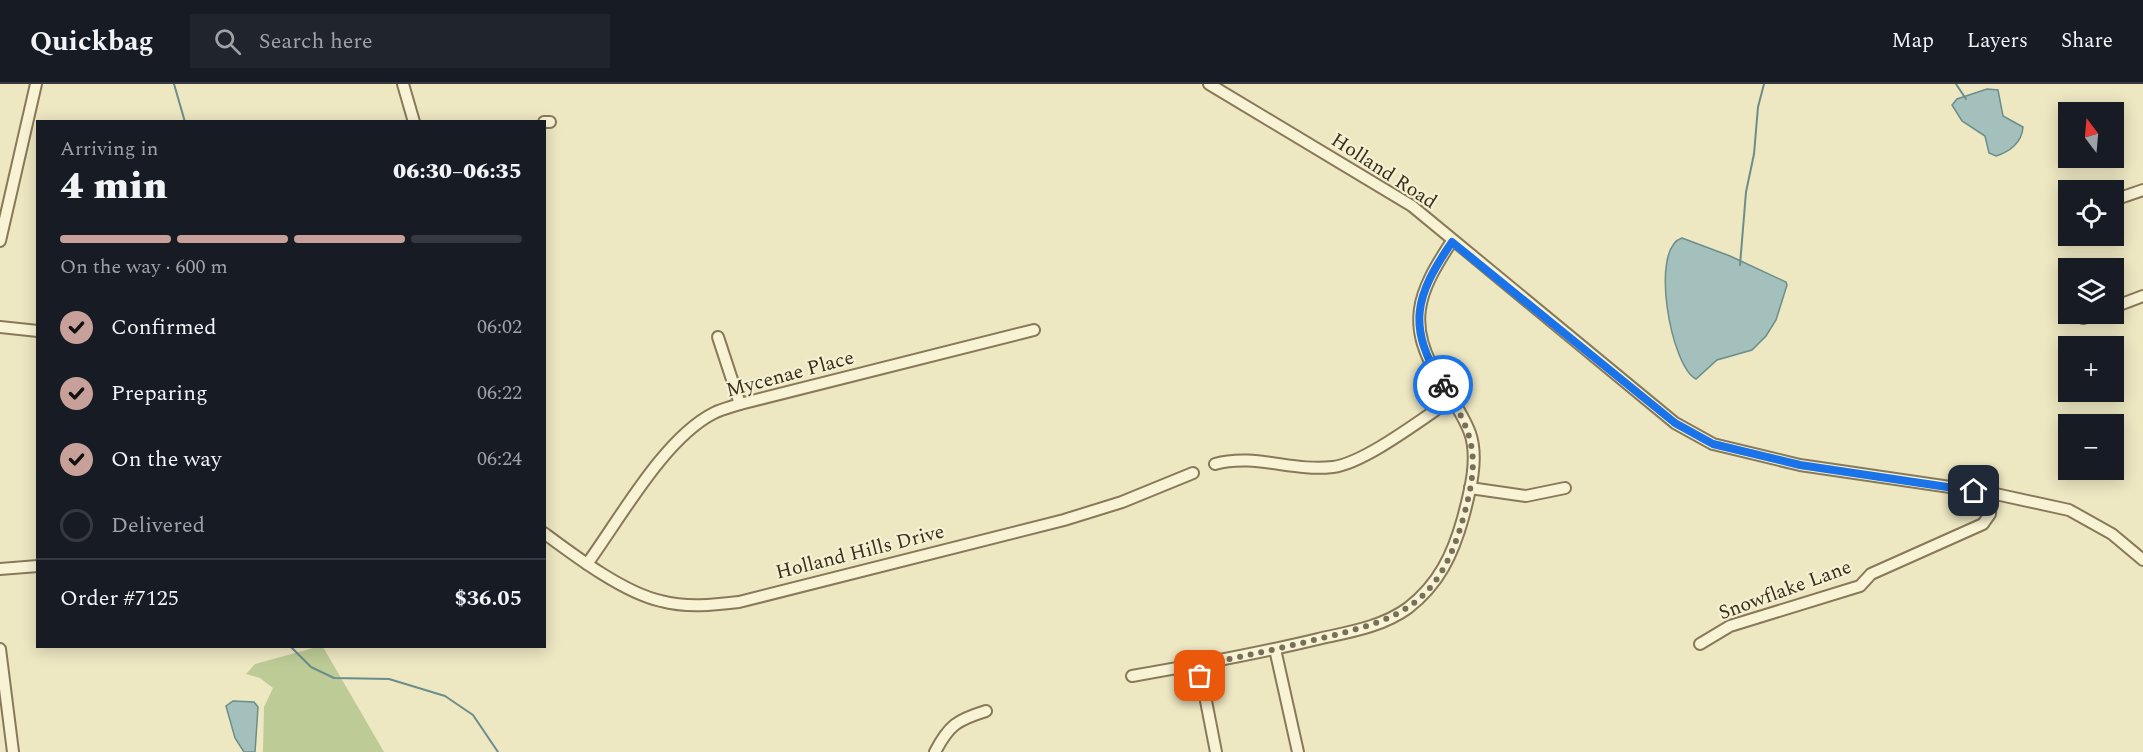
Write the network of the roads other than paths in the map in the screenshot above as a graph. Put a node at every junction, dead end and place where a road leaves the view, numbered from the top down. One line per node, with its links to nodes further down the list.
1 (36, 84): 7 (street)
2 (403, 84): 4 (street)
3 (1209, 84): 8 (street, Holland Road)
4 (413, 120)
5 (2143, 190): 6 (street)
6 (2124, 197)
7 (0, 241)
8 (1452, 242): 15 (street); 21 (street, Holland Road)
9 (2143, 296): 10 (street)
10 (2124, 303)
11 (0, 327): 13 (street)
12 (1034, 330): 16 (street, Mycenae Place)
13 (36, 331)
14 (718, 337): 16 (street)
15 (1452, 399): 17 (street); 19 (street)
16 (740, 404): 24 (street, Mycenae Place)
17 (1215, 464)
18 (1193, 473): 24 (street, Holland Hills Drive)
19 (1470, 488): 20 (street); 29 (street)
20 (1565, 488)
21 (1991, 493): 23 (street, Holland Road); 27 (street, Snowflake Lane)
22 (546, 534): 24 (street, Holland Hills Drive)
23 (2143, 560)
24 (587, 564)
25 (36, 566): 26 (street)
26 (0, 569)
27 (1700, 644)
28 (0, 649): 33 (street)
29 (1275, 649): 30 (street); 36 (street)
30 (1198, 665): 31 (street); 35 (street)
31 (1132, 676)
32 (986, 711): 34 (street)
33 (13, 752)
34 (935, 752)
35 (1216, 752)
36 (1298, 752)

